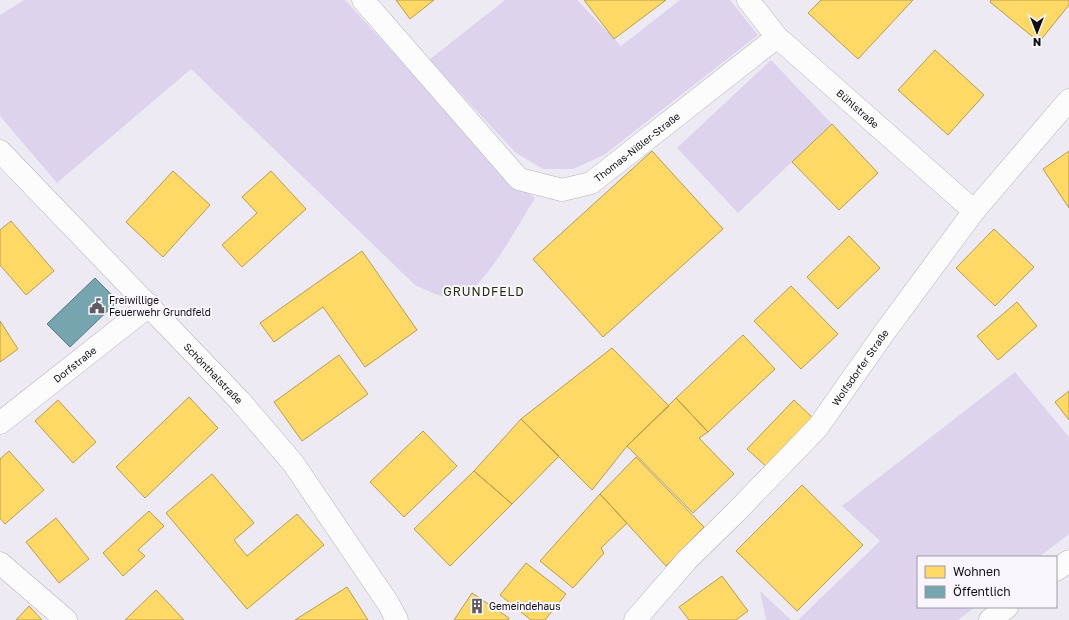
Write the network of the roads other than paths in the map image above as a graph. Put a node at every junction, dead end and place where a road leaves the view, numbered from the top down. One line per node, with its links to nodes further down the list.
1 (363, 0): 3 (street, Thomas-Nißler-Straße)
2 (748, 0): 3 (street, Bühlstraße)
3 (777, 37): 6 (street, Bühlstraße)
4 (1069, 100): 6 (street, Wolfsdorfer Straße)
5 (0, 151): 7 (street, Schönthalstraße)
6 (974, 211): 15 (street, Wolfsdorfer Straße)
7 (150, 305): 8 (street, Dorfstraße); 14 (street, Schönthalstraße)
8 (0, 423)
9 (1069, 561): 11 (street)
10 (0, 563): 13 (street)
11 (1057, 569)
12 (1006, 608): 16 (street)
13 (66, 620)
14 (397, 620)
15 (635, 620)
16 (990, 620)

